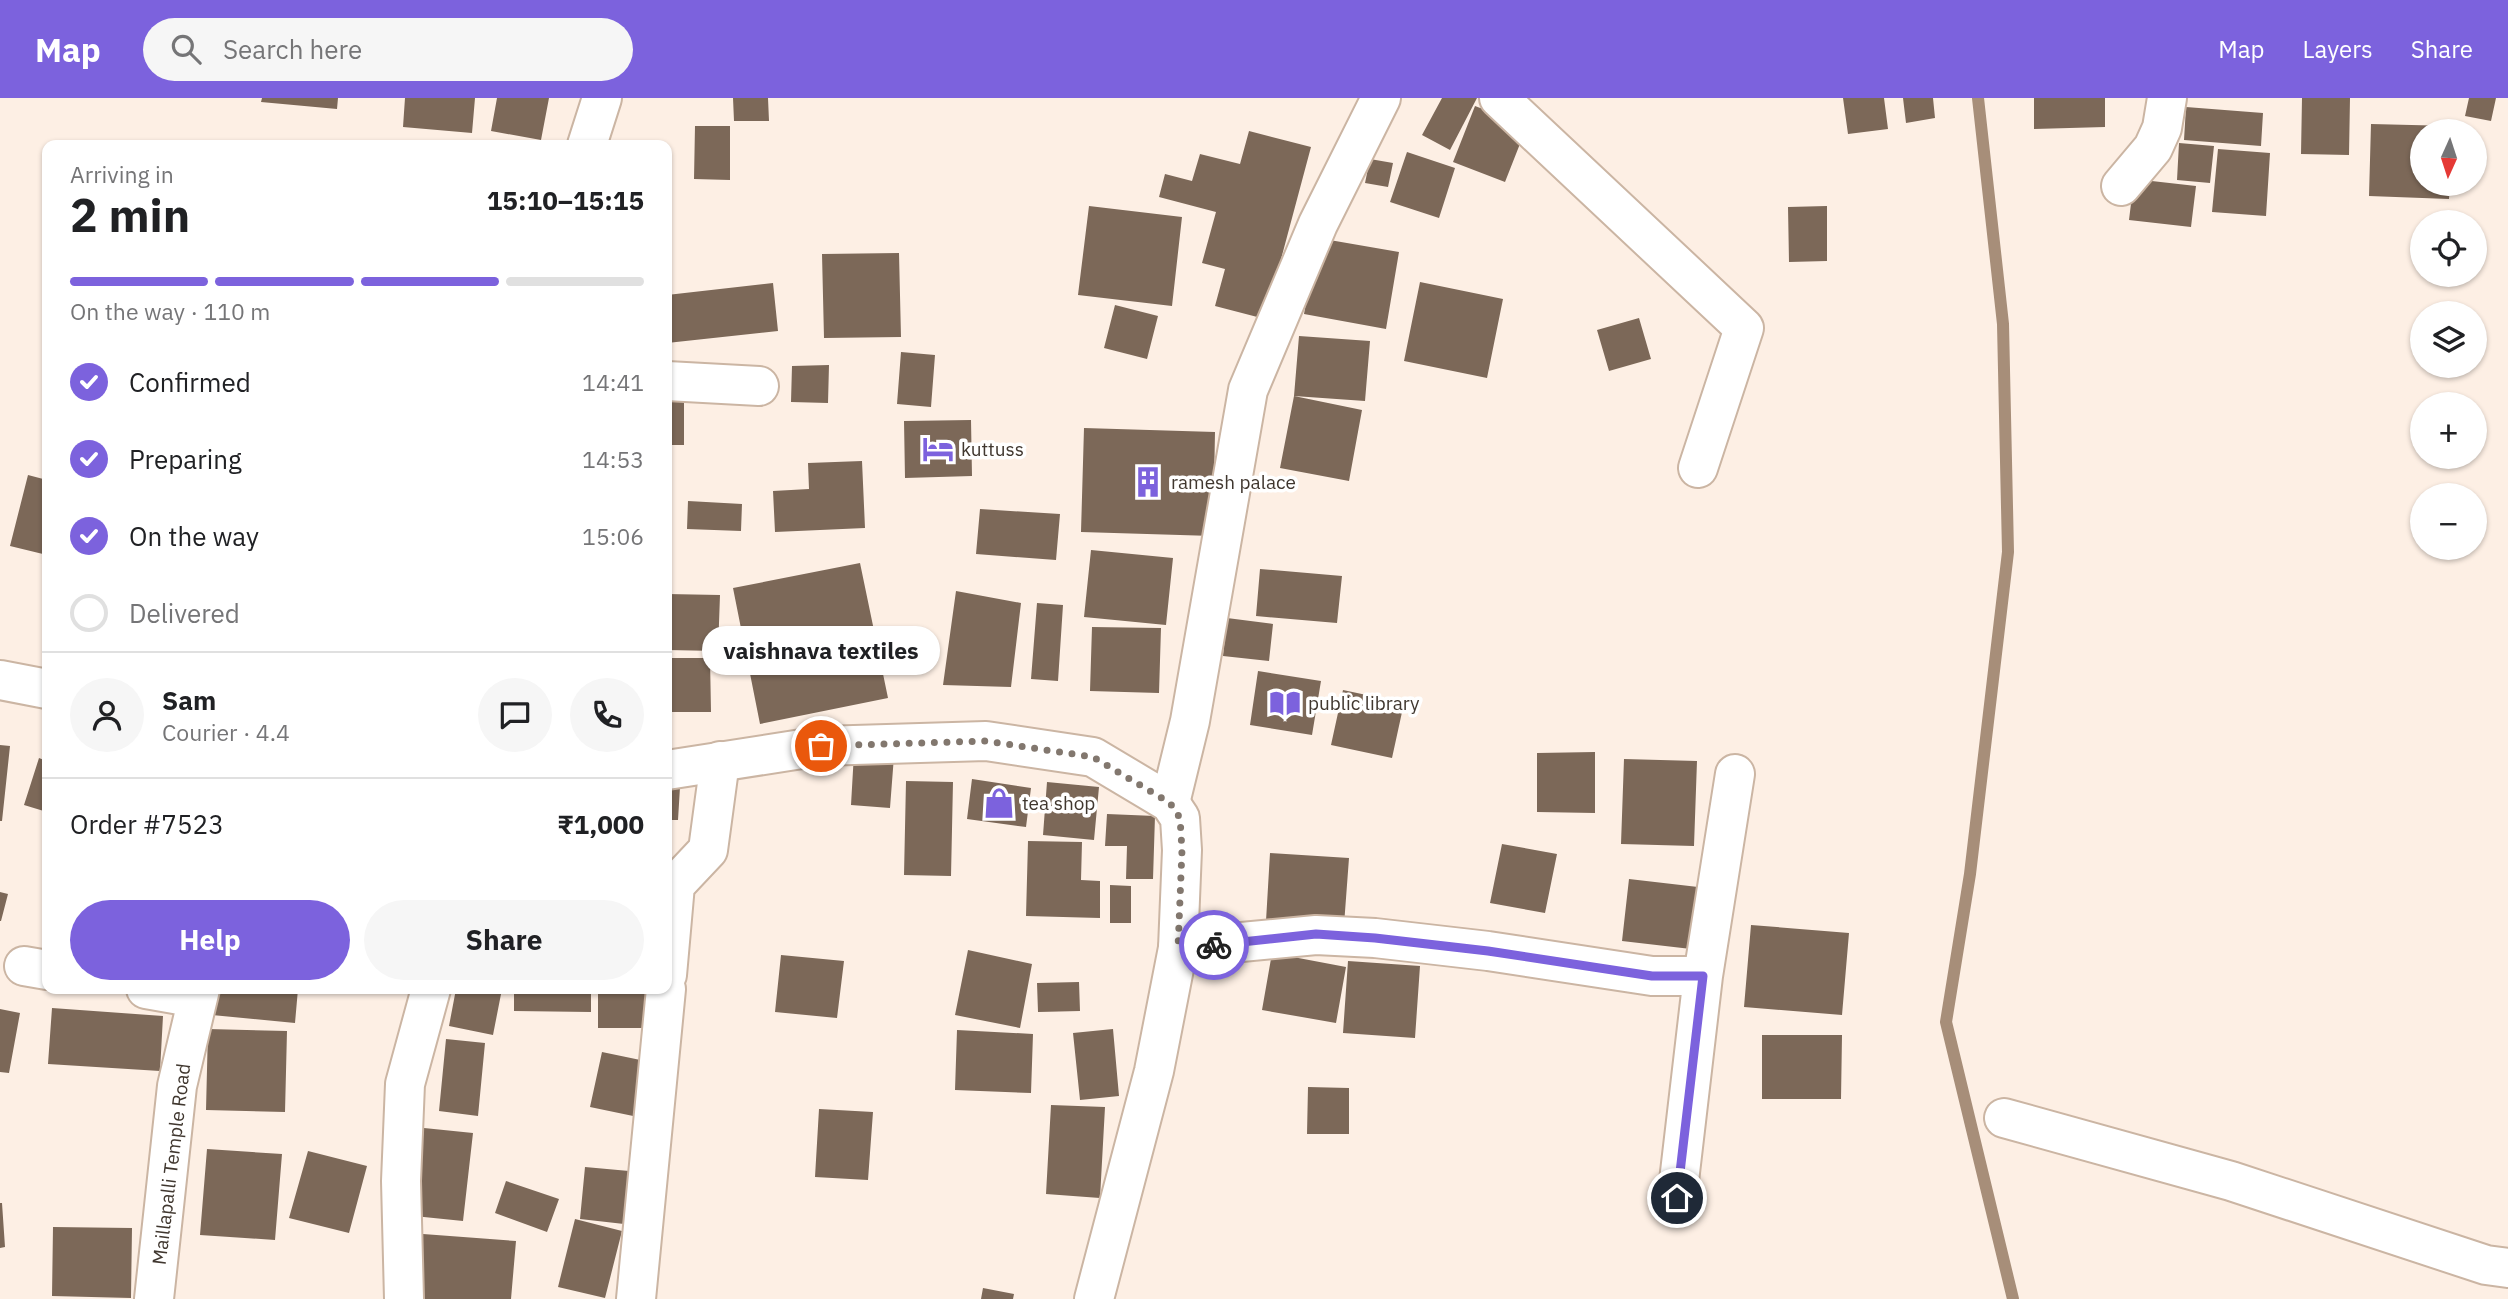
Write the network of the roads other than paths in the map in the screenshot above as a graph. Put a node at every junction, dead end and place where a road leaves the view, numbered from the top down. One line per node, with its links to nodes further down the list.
1 (603, 98): 5 (street)
2 (1381, 98): 15 (street)
3 (1499, 98): 9 (street)
4 (2167, 98): 6 (street)
5 (589, 140)
6 (2121, 186)
7 (672, 381): 8 (street)
8 (759, 386)
9 (1698, 468)
10 (0, 680): 11 (street)
11 (42, 688)
12 (720, 761): 13 (street); 15 (street); 16 (street)
13 (672, 769)
14 (1735, 774): 18 (street)
15 (1170, 803): 17 (street)
16 (672, 919)
17 (1178, 948): 18 (street); 28 (street)
18 (1703, 976): 23 (street)
19 (198, 994): 25 (street, Maillapalli Temple Road)
20 (430, 994): 26 (street)
21 (666, 994): 27 (street)
22 (2004, 1118): 24 (street)
23 (1677, 1198)
24 (2508, 1268)
25 (154, 1299)
26 (404, 1299)
27 (636, 1299)
28 (1094, 1299)

